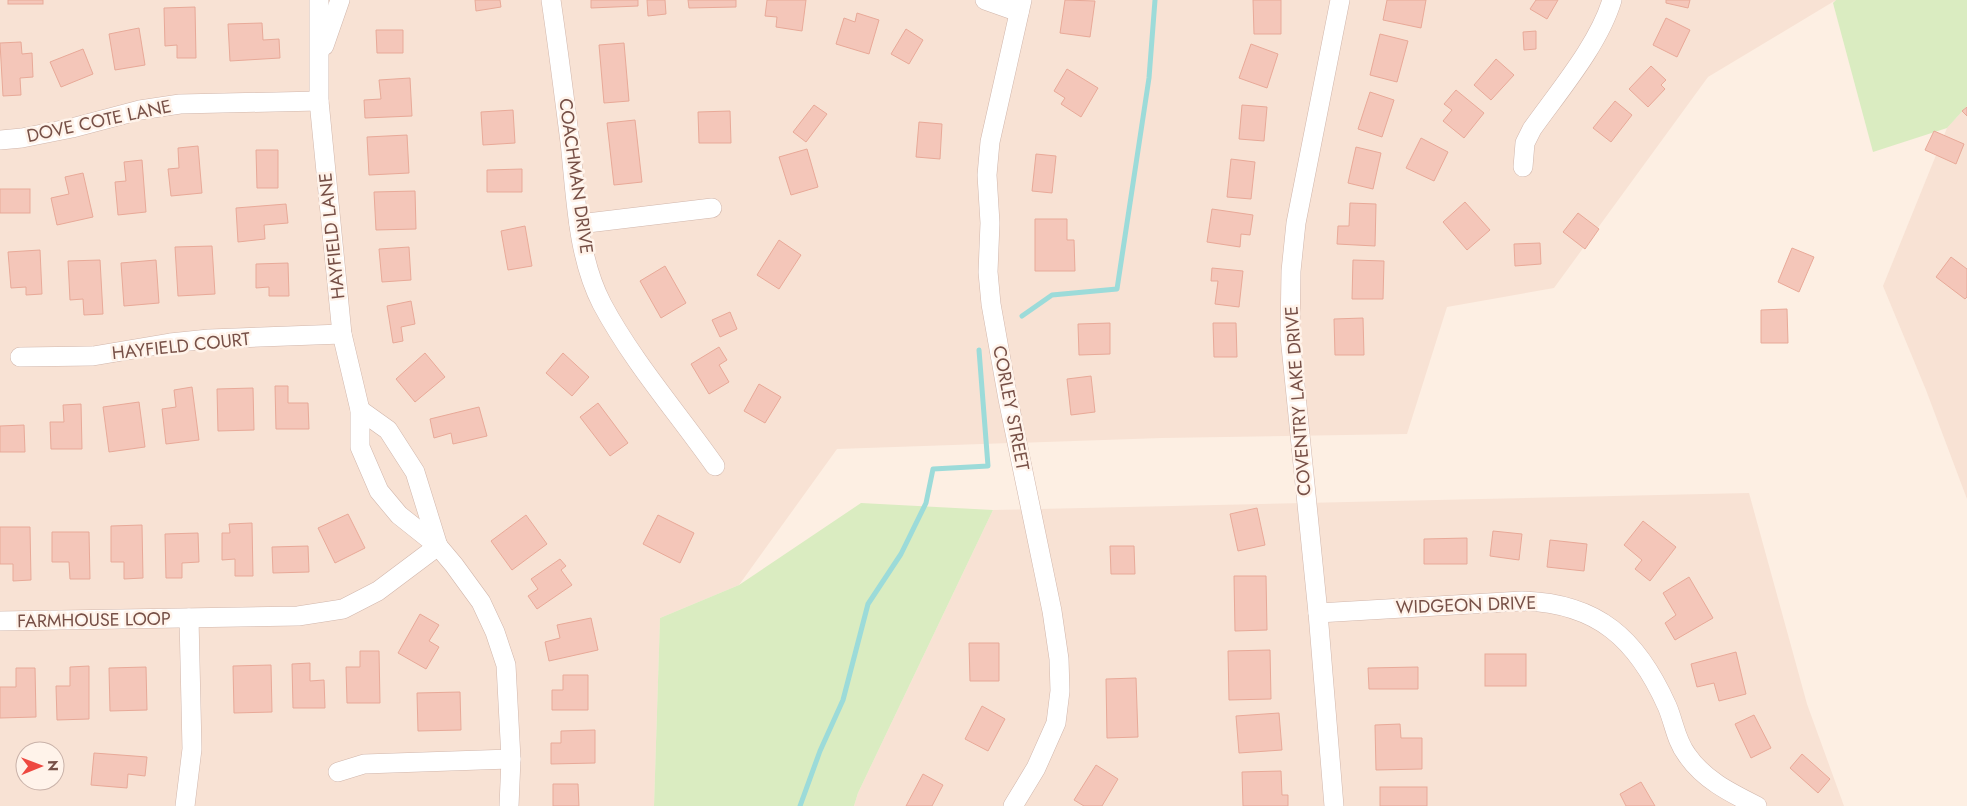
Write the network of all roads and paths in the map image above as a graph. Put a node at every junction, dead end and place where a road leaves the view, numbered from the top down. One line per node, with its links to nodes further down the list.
1 (319, 0): 8 (street, HAYFIELD LANE)
2 (340, 0): 8 (street, HAYFIELD LANE)
3 (551, 0): 13 (street, COACHMAN DRIVE)
4 (985, 0): 7 (street)
5 (1340, 0): 19 (street, COVENTRY LAKE DRIVE)
6 (1612, 0): 11 (street)
7 (1021, 6): 26 (street, CORLEY STREET)
8 (319, 61): 9 (street, HAYFIELD LANE)
9 (319, 101): 10 (street, DOVE COTE LANE); 14 (street, HAYFIELD LANE)
10 (0, 140)
11 (1523, 167)
12 (712, 208): 13 (street)
13 (579, 224): 17 (street, COACHMAN DRIVE)
14 (342, 334): 15 (street, HAYFIELD COURT); 16 (street, HAYFIELD LANE)
15 (20, 357)
16 (360, 410): 18 (street, HAYFIELD LANE); 18 (street, HAYFIELD LANE)
17 (714, 466)
18 (438, 546): 20 (street, FARMHOUSE LOOP); 22 (street, HAYFIELD LANE)
19 (1318, 613): 27 (street, COVENTRY LAKE DRIVE); 28 (street, WIDGEON DRIVE)
20 (189, 618): 21 (street, FARMHOUSE LOOP); 24 (street, FARMHOUSE LOOP)
21 (0, 621)
22 (511, 759): 23 (street); 25 (street, HAYFIELD LANE)
23 (338, 772)
24 (185, 806)
25 (509, 806)
26 (1013, 806)
27 (1334, 806)
28 (1757, 806)

